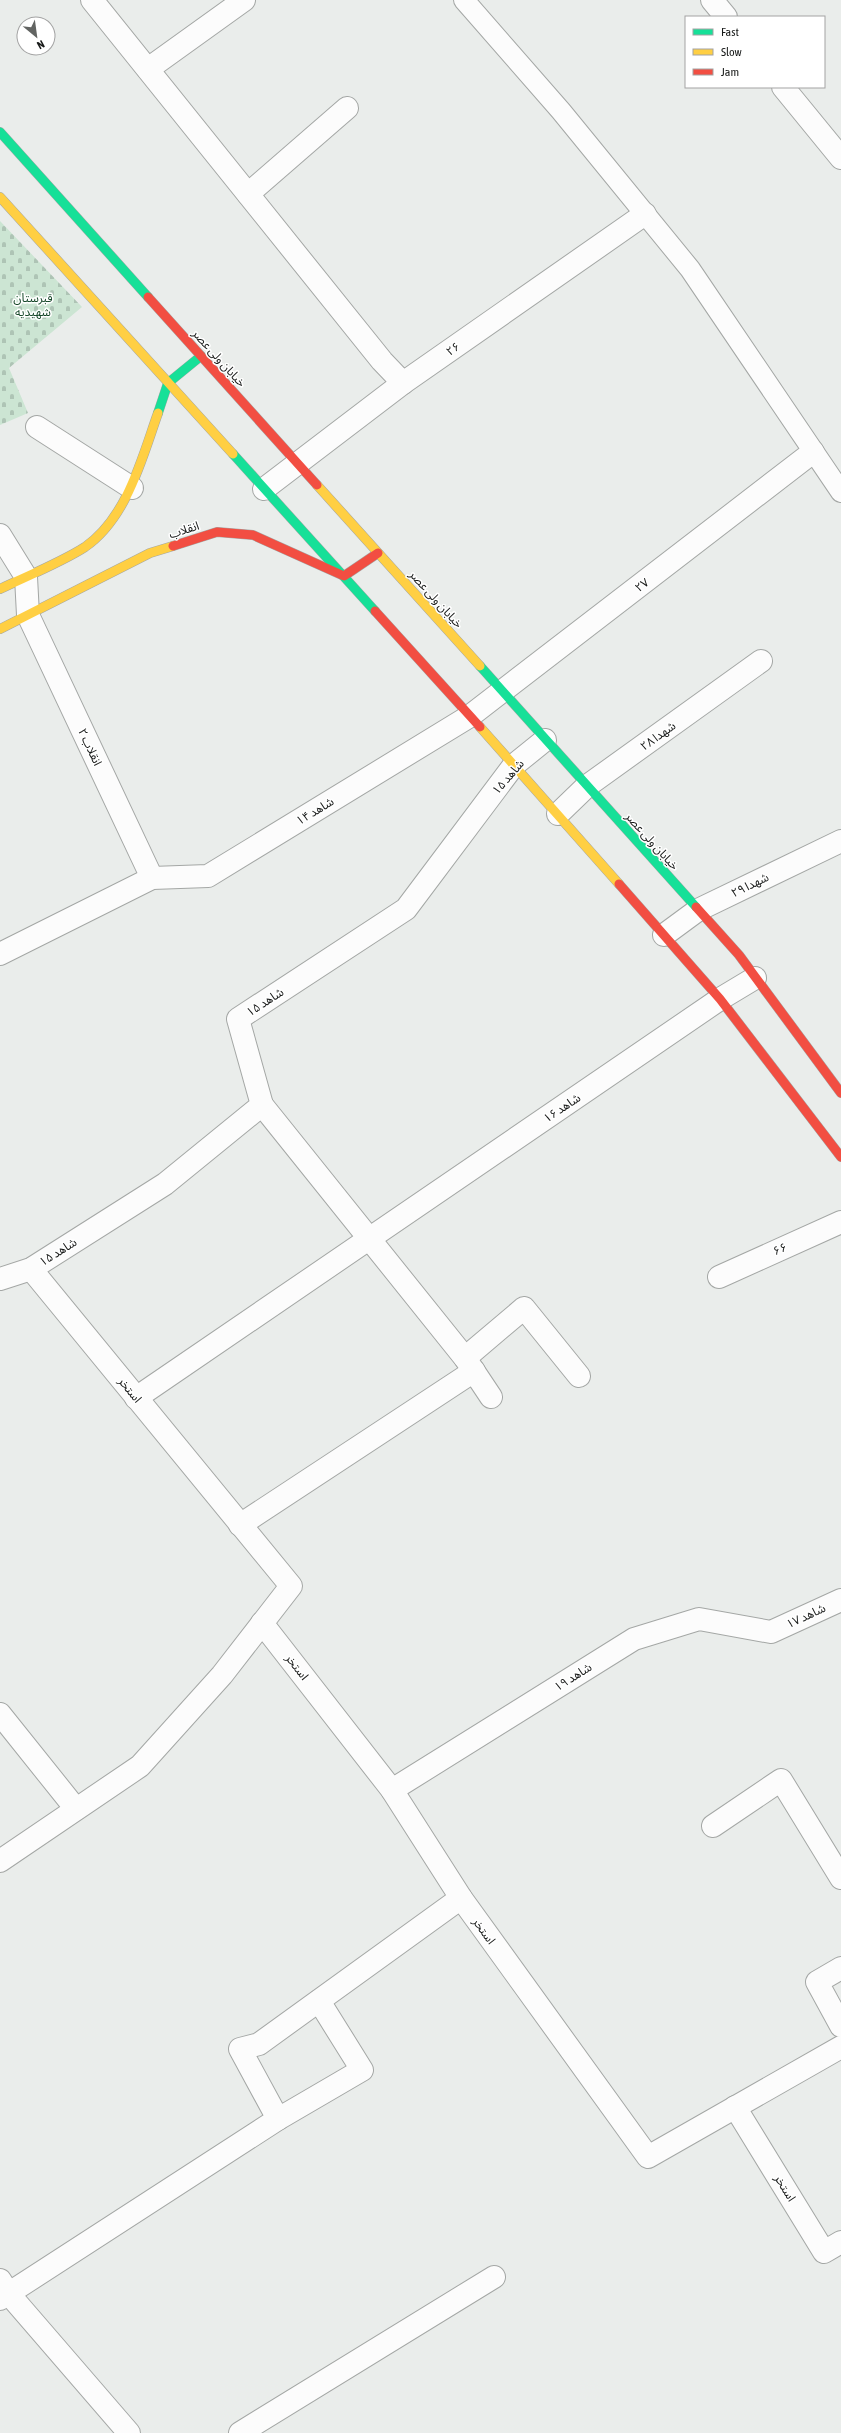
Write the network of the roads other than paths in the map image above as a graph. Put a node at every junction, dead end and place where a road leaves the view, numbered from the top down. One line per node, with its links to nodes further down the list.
1 (92, 0): 6 (street)
2 (244, 0): 6 (street)
3 (464, 0): 13 (lane)
4 (712, 0): 5 (street)
5 (725, 16)
6 (148, 69): 11 (street)
7 (784, 88): 10 (street)
8 (347, 108): 11 (street)
9 (0, 132): 14 (main road, خیابان ولی عصر)
10 (841, 158)
11 (248, 194): 16 (street)
12 (0, 197): 15 (main road)
13 (645, 214): 16 (street, ۲۶); 18 (lane)
14 (201, 356): 15 (main road); 19 (main road, خیابان ولی عصر)
15 (168, 383): 20 (main road); 21 (main road)
16 (403, 384): 19 (street, ۲۶)
17 (36, 427): 20 (street)
18 (813, 452): 22 (lane); 31 (street, ۲۷)
19 (298, 463): 21 (street, ۲۶); 24 (main road, خیابان ولی عصر)
20 (132, 488): 26 (main road)
21 (264, 489): 25 (main road)
22 (841, 492)
23 (0, 535): 26 (street)
24 (378, 553): 25 (main road); 31 (main road, خیابان ولی عصر)
25 (344, 576): 28 (main road, انقلاب); 32 (main road)
26 (26, 577): 27 (main road); 28 (street)
27 (0, 590)
28 (28, 615): 29 (main road, انقلاب); 38 (street, انقلاب ۲)
29 (0, 629)
30 (761, 661): 35 (street, شهدا ۲۸)
31 (503, 692): 32 (street, ۲۷); 33 (main road, خیابان ولی عصر)
32 (470, 716): 34 (main road); 38 (street, شاهد ۱۴)
33 (545, 740): 34 (street, شاهد ۱۵); 35 (main road, خیابان ولی عصر)
34 (514, 765): 36 (main road); 45 (street, شاهد ۱۵)
35 (587, 786): 36 (street, شهدا ۲۸); 39 (main road, خیابان ولی عصر)
36 (558, 814): 40 (main road)
37 (841, 841): 39 (street, شهدا ۲۹)
38 (152, 878): 41 (street)
39 (698, 910): 40 (street, شهدا ۲۹); 42 (main road, خیابان ولی عصر)
40 (664, 935): 43 (main road)
41 (0, 954)
42 (755, 978): 43 (street, شاهد ۱۶); 44 (main road, خیابان ولی عصر)
43 (720, 999): 46 (main road); 48 (street, شاهد ۱۶)
44 (841, 1093)
45 (262, 1106): 48 (street); 49 (street, شاهد ۱۵)
46 (841, 1157)
47 (841, 1222): 50 (street, ۶۶)
48 (369, 1240): 52 (street); 55 (street, شاهد ۱۶)
49 (31, 1269): 51 (street, شاهد ۱۵); 55 (street, استخر)
50 (719, 1277)
51 (0, 1279)
52 (469, 1365): 53 (street); 54 (street); 56 (street)
53 (580, 1376)
54 (491, 1397)
55 (136, 1398): 56 (street, استخر)
56 (240, 1525): 58 (street, استخر)
57 (841, 1600): 59 (street, شاهد ۱۷)
58 (262, 1623): 61 (street, استخر); 62 (street, استخر)
59 (771, 1632): 61 (street, شاهد ۱۹)
60 (0, 1714): 62 (street)
61 (392, 1790): 66 (street, استخر)
62 (76, 1809): 64 (street, استخر)
63 (714, 1826): 65 (street)
64 (0, 1860)
65 (841, 1878)
66 (461, 1898): 68 (street); 71 (street, استخر)
67 (841, 1968): 69 (street)
68 (319, 2001): 72 (street); 72 (street)
69 (841, 2026)
70 (841, 2047): 71 (street, استخر)
71 (735, 2107): 73 (street, استخر)
72 (278, 2119): 75 (street)
73 (841, 2242)
74 (494, 2277): 77 (street)
75 (3, 2291): 76 (street)
76 (129, 2433)
77 (240, 2433)

